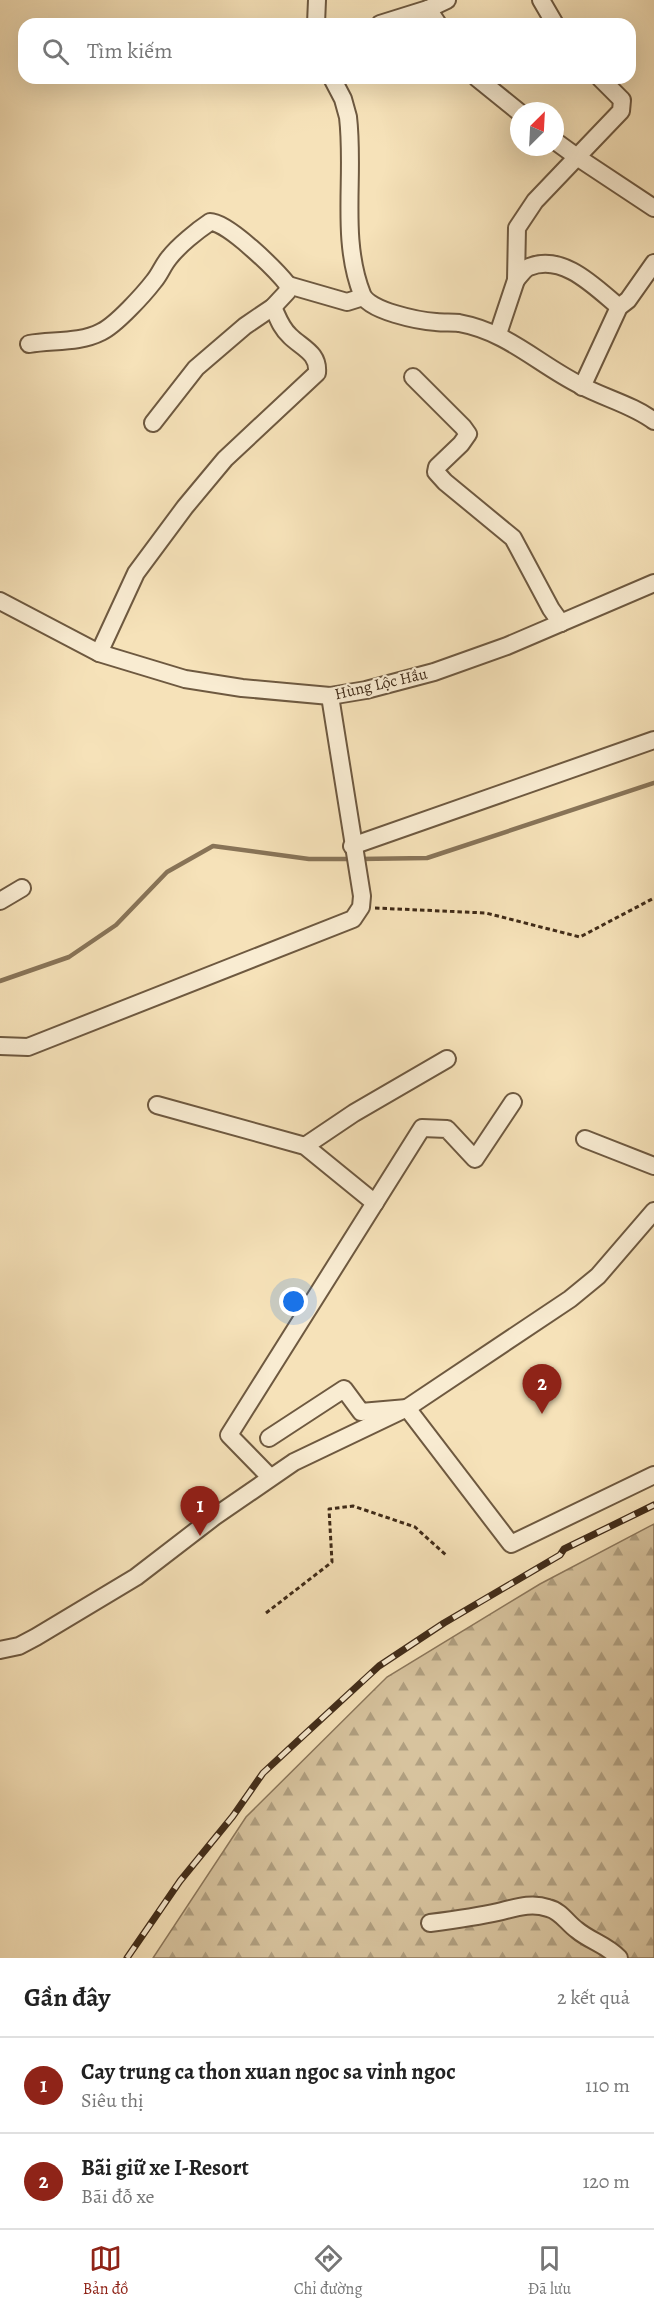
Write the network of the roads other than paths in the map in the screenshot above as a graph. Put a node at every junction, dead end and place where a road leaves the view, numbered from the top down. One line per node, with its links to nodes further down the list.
1 (317, 0): 5 (street)
2 (447, 0): 4 (street)
3 (542, 0): 8 (street)
4 (428, 9): 6 (street); 7 (street)
5 (316, 18)
6 (399, 18)
7 (434, 18)
8 (552, 18)
9 (335, 84): 19 (street)
10 (484, 84): 12 (street)
11 (606, 84): 14 (street)
12 (510, 105)
13 (564, 148): 14 (street)
14 (577, 157): 15 (street); 17 (street)
15 (654, 208)
16 (654, 262): 21 (street)
17 (516, 280): 21 (street); 22 (street)
18 (288, 285): 19 (street); 20 (street); 23 (street)
19 (363, 297): 22 (street)
20 (273, 307): 27 (street); 31 (street)
21 (620, 307): 25 (street)
22 (498, 334): 25 (street)
23 (29, 344)
24 (413, 377): 30 (street)
25 (582, 387): 26 (street)
26 (654, 421)
27 (153, 423)
28 (654, 583): 30 (street, Hùng Lộc Hầu)
29 (0, 601): 31 (street, Hùng Lộc Hầu)
30 (561, 623): 32 (street, Hùng Lộc Hầu)
31 (99, 652): 32 (street, Hùng Lộc Hầu)
32 (330, 696): 34 (street)
33 (654, 740): 34 (street)
34 (352, 846): 37 (street)
35 (22, 888): 36 (street)
36 (0, 902)
37 (0, 1046)
38 (447, 1059): 42 (street)
39 (513, 1102): 44 (street)
40 (157, 1105): 42 (street)
41 (585, 1139): 43 (street)
42 (305, 1146): 44 (street)
43 (654, 1166)
44 (375, 1203): 49 (street)
45 (654, 1211): 46 (street)
46 (407, 1408): 47 (street); 48 (street); 49 (street)
47 (269, 1438)
48 (654, 1475)
49 (270, 1477): 50 (street)
50 (0, 1650)
51 (430, 1923): 52 (street)
52 (619, 1958)

